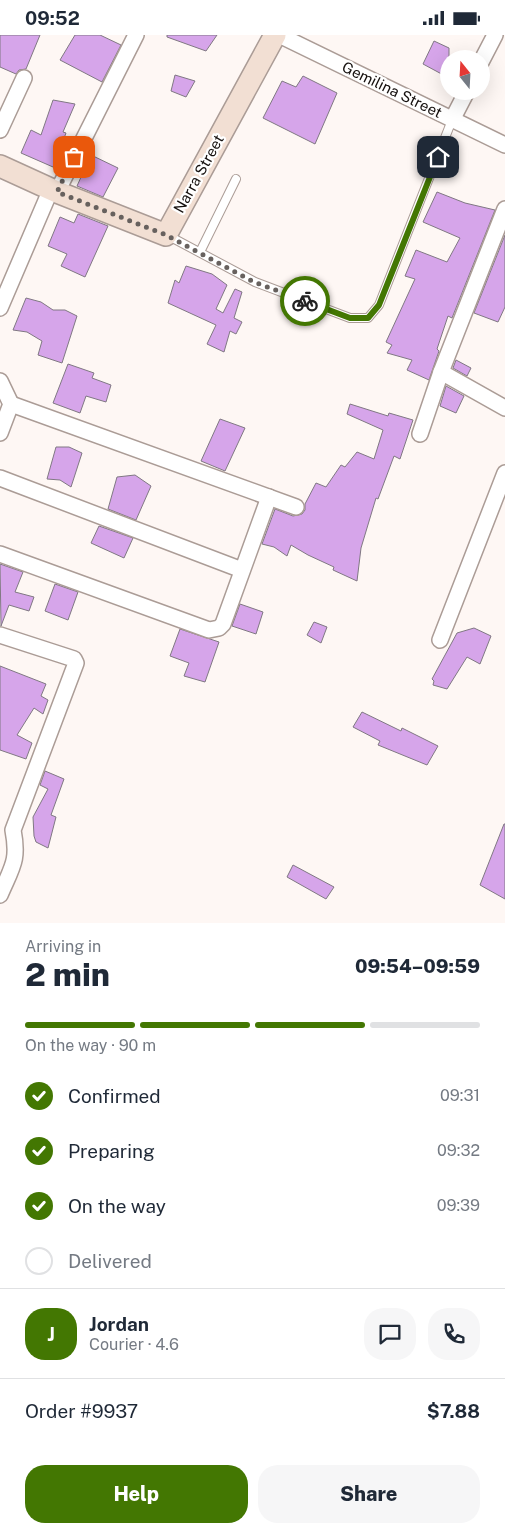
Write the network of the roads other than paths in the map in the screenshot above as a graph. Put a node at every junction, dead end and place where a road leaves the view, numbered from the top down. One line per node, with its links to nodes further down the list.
1 (136, 35): 12 (street)
2 (277, 35): 7 (street, Gemilina Street); 14 (street, Narra Street)
3 (494, 35): 4 (street)
4 (487, 50)
5 (24, 78): 8 (street)
6 (462, 100): 7 (street)
7 (452, 120): 9 (street, Gemilina Street); 15 (lane)
8 (0, 129)
9 (505, 145)
10 (0, 166): 12 (street)
11 (236, 179): 15 (lane)
12 (54, 191): 14 (street); 16 (street)
13 (505, 209): 17 (street)
14 (166, 235): 15 (lane)
15 (200, 252)
16 (0, 308)
17 (441, 372): 20 (street); 22 (street)
18 (0, 381): 19 (street)
19 (11, 404): 21 (street); 25 (street)
20 (505, 408)
21 (0, 433)
22 (420, 434)
23 (505, 473): 30 (street)
24 (0, 478): 28 (street)
25 (269, 497): 26 (street); 28 (street)
26 (296, 507)
27 (0, 554): 28 (street)
28 (242, 570)
29 (0, 635): 31 (street)
30 (440, 639)
31 (6, 828): 32 (street)
32 (0, 895)

